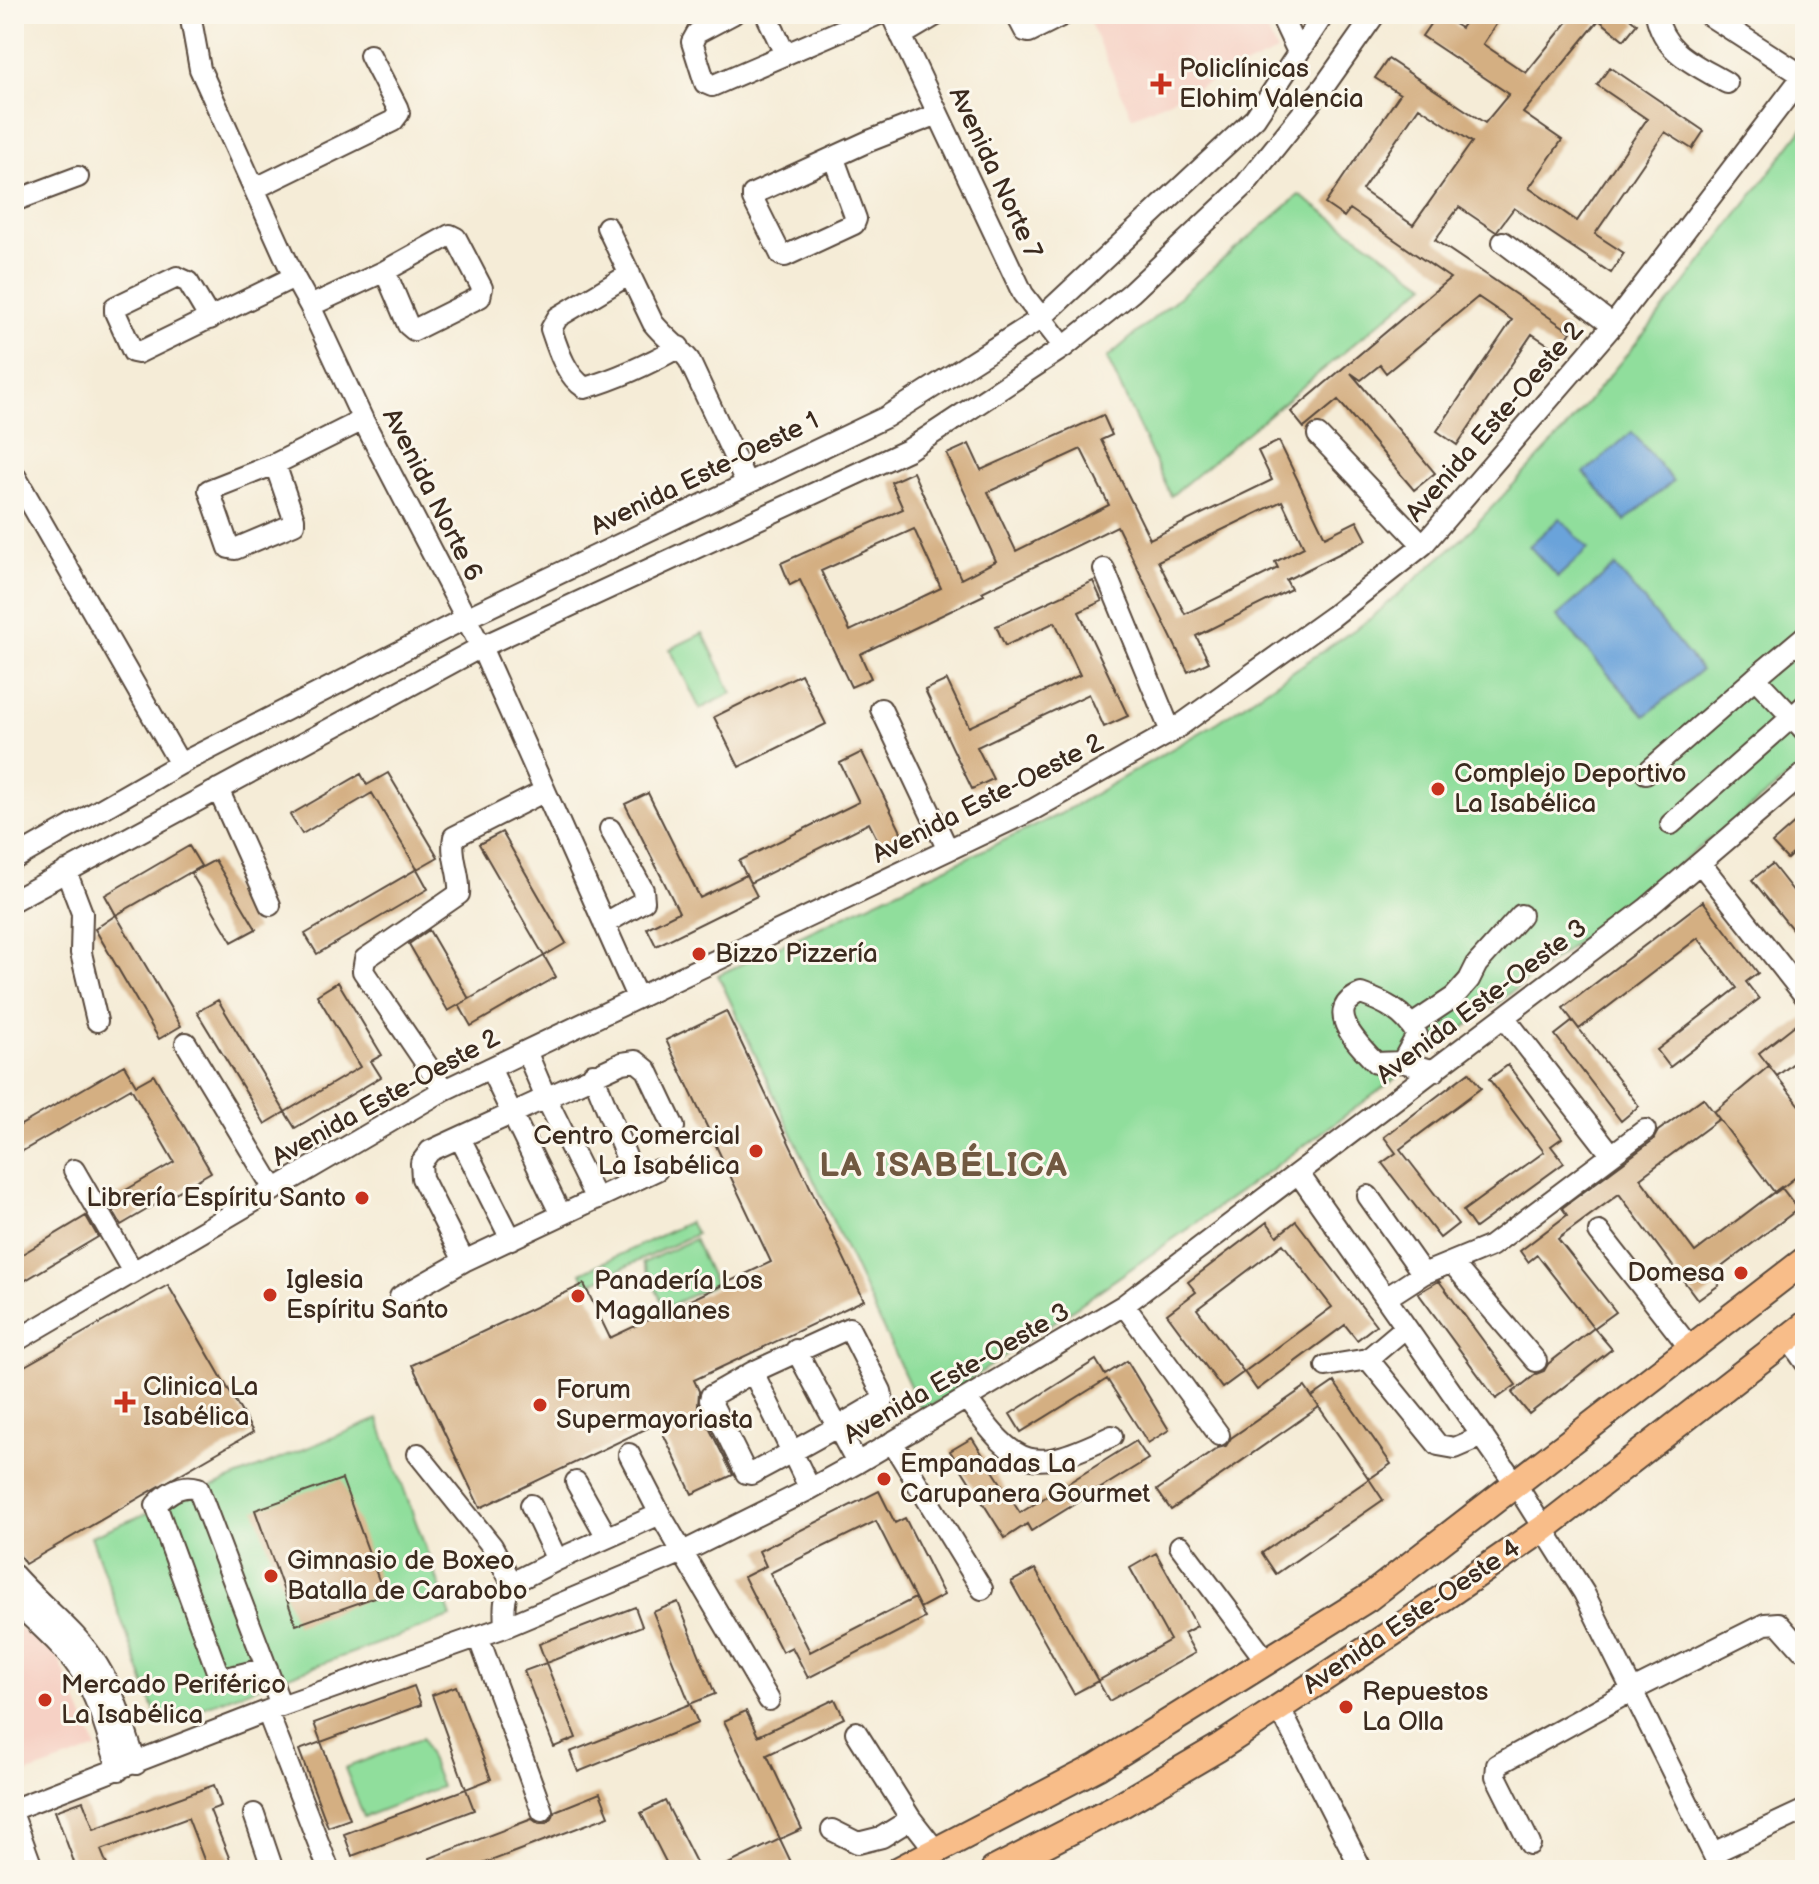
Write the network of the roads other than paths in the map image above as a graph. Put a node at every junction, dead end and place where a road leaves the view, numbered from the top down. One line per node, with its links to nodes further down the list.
1 (190, 14): 23 (street, Avenida Norte 6)
2 (733, 14): 16 (street)
3 (766, 14): 16 (street)
4 (879, 14): 16 (street)
5 (891, 14): 14 (street, Avenida Norte 7)
6 (938, 14): 14 (street)
7 (1016, 14): 8 (street)
8 (1065, 14)
9 (1280, 14): 15 (street)
10 (1324, 14): 15 (street, Avenida Este-Oeste 1)
11 (1375, 14): 35 (street)
12 (1656, 14): 19 (street)
13 (1707, 14): 18 (street)
14 (901, 36): 20 (street, Avenida Norte 7)
15 (1298, 52): 32 (street, Avenida Este-Oeste 1)
16 (785, 54)
17 (370, 55): 23 (street)
18 (1804, 76): 33 (street, Avenida Este-Oeste 2)
19 (1727, 83)
20 (938, 114): 21 (street); 32 (street, Avenida Norte 7)
21 (834, 159): 21 (street)
22 (78, 177): 24 (street)
23 (256, 188): 29 (street, Avenida Norte 6)
24 (14, 201)
25 (607, 227): 28 (street)
26 (1503, 242): 33 (street)
27 (385, 271): 27 (street); 30 (street)
28 (630, 274): 34 (street); 34 (street)
29 (294, 277): 30 (street, Avenida Norte 6); 31 (street)
30 (310, 306): 36 (street, Avenida Norte 6)
31 (210, 319): 31 (street)
32 (1040, 319): 35 (street, Avenida Norte 7); 40 (street, Avenida Este-Oeste 1)
33 (1613, 325): 41 (street, Avenida Este-Oeste 2)
34 (679, 347): 40 (street)
35 (1064, 347): 45 (street)
36 (363, 420): 38 (street); 43 (street, Avenida Norte 6)
37 (1318, 435): 41 (street)
38 (275, 464): 38 (street)
39 (14, 474): 50 (street)
40 (746, 482): 43 (street, Avenida Este-Oeste 1)
41 (1423, 545): 49 (street, Avenida Este-Oeste 2)
42 (1104, 569): 49 (street)
43 (466, 618): 45 (street, Avenida Norte 6); 50 (street, Avenida Este-Oeste 1)
44 (1805, 636): 46 (street)
45 (481, 647): 53 (street); 54 (street, Avenida Norte 6)
46 (1755, 678): 48 (street); 51 (street)
47 (881, 709): 57 (street)
48 (1801, 718): 55 (street)
49 (1171, 732): 57 (street, Avenida Este-Oeste 2)
50 (180, 764): 58 (street, Avenida Este-Oeste 1)
51 (1646, 773)
52 (1805, 773): 59 (street, Avenida Este-Oeste 3)
53 (218, 789): 60 (street); 62 (street)
54 (545, 791): 64 (street, Avenida Norte 6); 76 (street)
55 (1671, 824)
56 (610, 829): 64 (street)
57 (948, 850): 66 (street, Avenida Este-Oeste 2)
58 (14, 859)
59 (1701, 864): 65 (street); 67 (street, Avenida Este-Oeste 3)
60 (66, 871): 61 (street); 68 (street)
61 (14, 900)
62 (270, 905)
63 (1521, 915): 69 (street)
64 (604, 924): 66 (street, Avenida Norte 6)
65 (1805, 996)
66 (637, 997): 71 (street, Avenida Este-Oeste 2)
67 (1504, 1017): 74 (street, Avenida Este-Oeste 3); 82 (street)
68 (97, 1021)
69 (1412, 1025): 72 (street); 72 (street)
70 (186, 1043): 87 (street)
71 (526, 1051): 73 (street, Avenida Este-Oeste 2); 77 (street)
72 (1402, 1062): 74 (street)
73 (490, 1068): 76 (street, Avenida Este-Oeste 2); 78 (street)
74 (1435, 1071): 85 (street, Avenida Este-Oeste 3)
75 (593, 1074): 77 (street); 79 (street); 86 (street)
76 (444, 1090): 87 (street, Avenida Este-Oeste 2)
77 (546, 1098): 78 (street); 89 (street)
78 (513, 1115): 81 (street); 90 (street)
79 (674, 1127)
80 (1645, 1130): 82 (street)
81 (460, 1138): 92 (street); 94 (street)
82 (1611, 1154): 95 (street)
83 (74, 1170): 96 (street)
84 (657, 1170): 86 (street)
85 (1299, 1174): 99 (street); 100 (street, Avenida Este-Oeste 3)
86 (635, 1179): 89 (street)
87 (274, 1189): 96 (street, Avenida Este-Oeste 2)
88 (1368, 1196): 97 (street)
89 (596, 1199): 90 (street)
90 (561, 1215): 92 (street)
91 (1599, 1232): 104 (street)
92 (511, 1239): 94 (street)
93 (1805, 1260): 104 (main road)
94 (464, 1261): 98 (street)
95 (1453, 1264): 97 (street); 107 (street)
96 (133, 1272): 103 (street, Avenida Este-Oeste 2)
97 (1423, 1274): 99 (street)
98 (400, 1297)
99 (1386, 1298): 101 (street)
100 (1124, 1305): 111 (street, Avenida Este-Oeste 3); 113 (street)
101 (1406, 1327): 106 (street); 115 (street)
102 (1796, 1332): 108 (street); 126 (main road, Avenida Este-Oeste 4)
103 (14, 1342)
104 (1690, 1348): 122 (main road)
105 (796, 1350): 110 (street); 112 (street); 112 (street)
106 (1368, 1359): 109 (street); 115 (street)
107 (1536, 1361)
108 (1805, 1362)
109 (1326, 1366)
110 (753, 1372): 117 (street); 117 (street)
111 (967, 1399): 114 (street); 116 (street, Avenida Este-Oeste 3)
112 (838, 1428): 117 (street); 120 (street)
113 (1219, 1435)
114 (1112, 1436)
115 (1483, 1436): 122 (street)
116 (892, 1442): 120 (street, Avenida Este-Oeste 3); 133 (street)
117 (791, 1453): 123 (street)
118 (418, 1454): 132 (street)
119 (629, 1454): 125 (street)
120 (857, 1463): 123 (street, Avenida Este-Oeste 3)
121 (576, 1482): 127 (street)
122 (1515, 1483): 126 (street); 138 (main road)
123 (810, 1489): 129 (street, Avenida Este-Oeste 3)
124 (531, 1505): 130 (street)
125 (660, 1514): 127 (street); 129 (street)
126 (1544, 1528): 140 (street); 142 (main road, Avenida Este-Oeste 4)
127 (607, 1537): 130 (street)
128 (1180, 1546): 138 (street)
129 (683, 1552): 135 (street, Avenida Este-Oeste 3); 141 (street)
130 (557, 1560): 132 (street)
131 (14, 1575): 145 (street)
132 (512, 1583): 135 (street)
133 (982, 1589)
134 (14, 1601): 145 (street)
135 (505, 1627): 136 (street, Avenida Este-Oeste 3)
136 (478, 1636): 143 (street, Avenida Este-Oeste 3); 148 (street)
137 (1801, 1649): 140 (street)
138 (1267, 1662): 154 (main road)
139 (267, 1668): 139 (street); 143 (street)
140 (1633, 1690): 153 (street); 155 (street)
141 (769, 1700)
142 (1279, 1707): 156 (main road, Avenida Este-Oeste 4); 161 (street)
143 (274, 1708): 145 (street, Avenida Este-Oeste 3); 159 (street)
144 (856, 1732): 151 (street)
145 (128, 1767): 146 (street, Avenida Este-Oeste 3)
146 (14, 1809)
147 (1805, 1810): 155 (street)
148 (542, 1811)
149 (254, 1814): 158 (street)
150 (14, 1818): 157 (street)
151 (911, 1819): 152 (street); 154 (street)
152 (832, 1830)
153 (1530, 1844)
154 (936, 1851): 160 (main road)
155 (1717, 1862)
156 (1001, 1868)
157 (33, 1870)
158 (273, 1870)
159 (329, 1870)
160 (899, 1870)
161 (1362, 1870)

